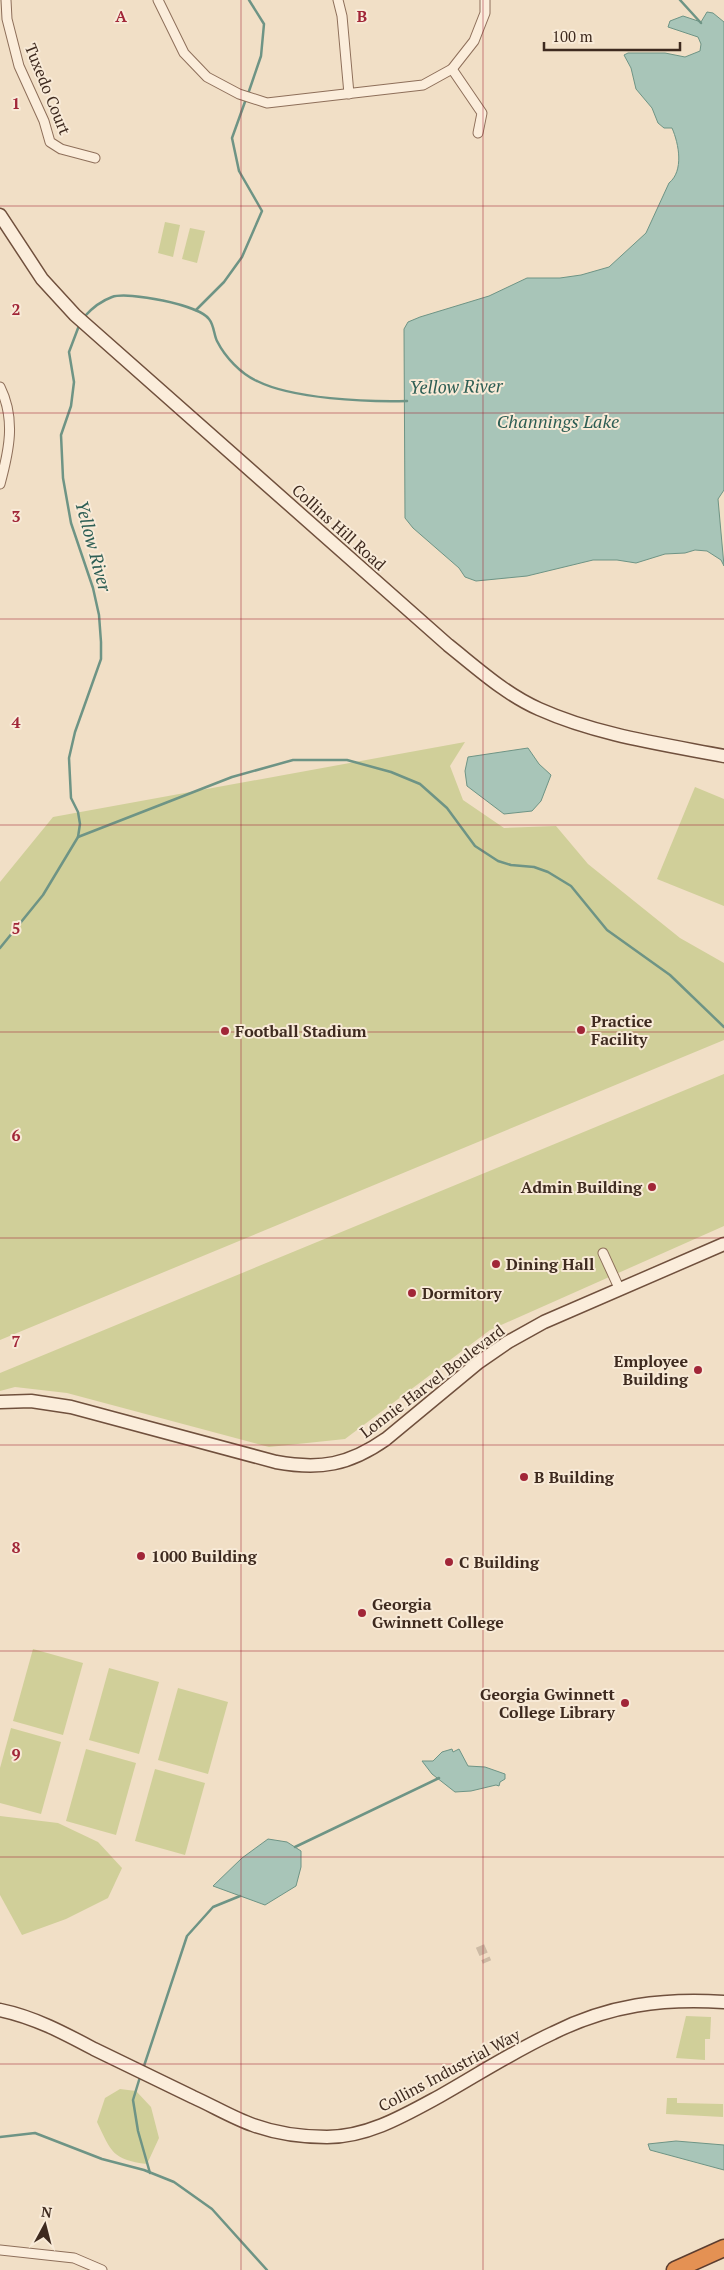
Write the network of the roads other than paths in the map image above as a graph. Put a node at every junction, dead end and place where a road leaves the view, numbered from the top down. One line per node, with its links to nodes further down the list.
1 (6, 0): 8 (street, Tuxedo Court)
2 (158, 0): 6 (street)
3 (338, 0): 6 (street)
4 (485, 0): 5 (street)
5 (452, 69): 6 (street); 7 (street)
6 (349, 94)
7 (478, 133)
8 (95, 158)
9 (0, 215): 12 (street, Collins Hill Road)
10 (0, 388): 11 (street)
11 (0, 484)
12 (724, 756)
13 (724, 1244): 15 (street, Lonnie Harvel Boulevard)
14 (603, 1253): 15 (street)
15 (620, 1290): 16 (street, Lonnie Harvel Boulevard)
16 (0, 1402)
17 (724, 2002): 18 (street, Collins Industrial Way)
18 (0, 2010)
19 (724, 2248): 22 (highway)
20 (0, 2250): 21 (street)
21 (102, 2270)
22 (675, 2270)

